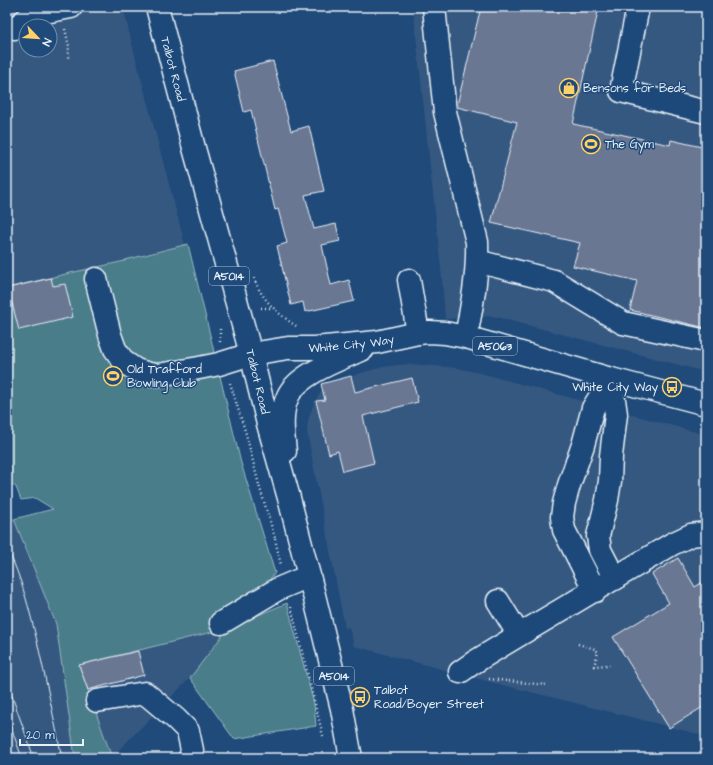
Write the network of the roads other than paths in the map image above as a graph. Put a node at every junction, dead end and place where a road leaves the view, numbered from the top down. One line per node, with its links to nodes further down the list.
1 (157, 7): 14 (main road, Talbot Road / A5014)
2 (434, 7): 7 (main road)
3 (638, 7): 6 (main road)
4 (65, 8): 5 (main road)
5 (13, 24)
6 (706, 112)
7 (477, 261): 11 (main road); 12 (main road)
8 (96, 279): 14 (main road, White City Way)
9 (409, 280): 10 (main road)
10 (418, 333): 11 (main road, White City Way / A5063); 13 (main road, White City Way / A5063)
11 (466, 337): 15 (main road, White City Way / A5063)
12 (706, 341)
13 (377, 342): 14 (main road, White City Way / A5063); 17 (main road)
14 (251, 354): 17 (main road, Talbot Road / A5014)
15 (611, 379): 16 (main road, White City Way / A5063); 20 (main road); 21 (main road)
16 (706, 404)
17 (289, 498): 19 (main road, Talbot Road / A5014)
18 (706, 532): 20 (main road)
19 (309, 576): 23 (main road); 28 (main road, Talbot Road / A5014)
20 (615, 579): 21 (main road)
21 (595, 591): 24 (main road)
22 (498, 601): 24 (main road)
23 (221, 622)
24 (519, 635): 25 (main road)
25 (460, 672)
26 (97, 701): 27 (main road)
27 (190, 758)
28 (350, 758)

